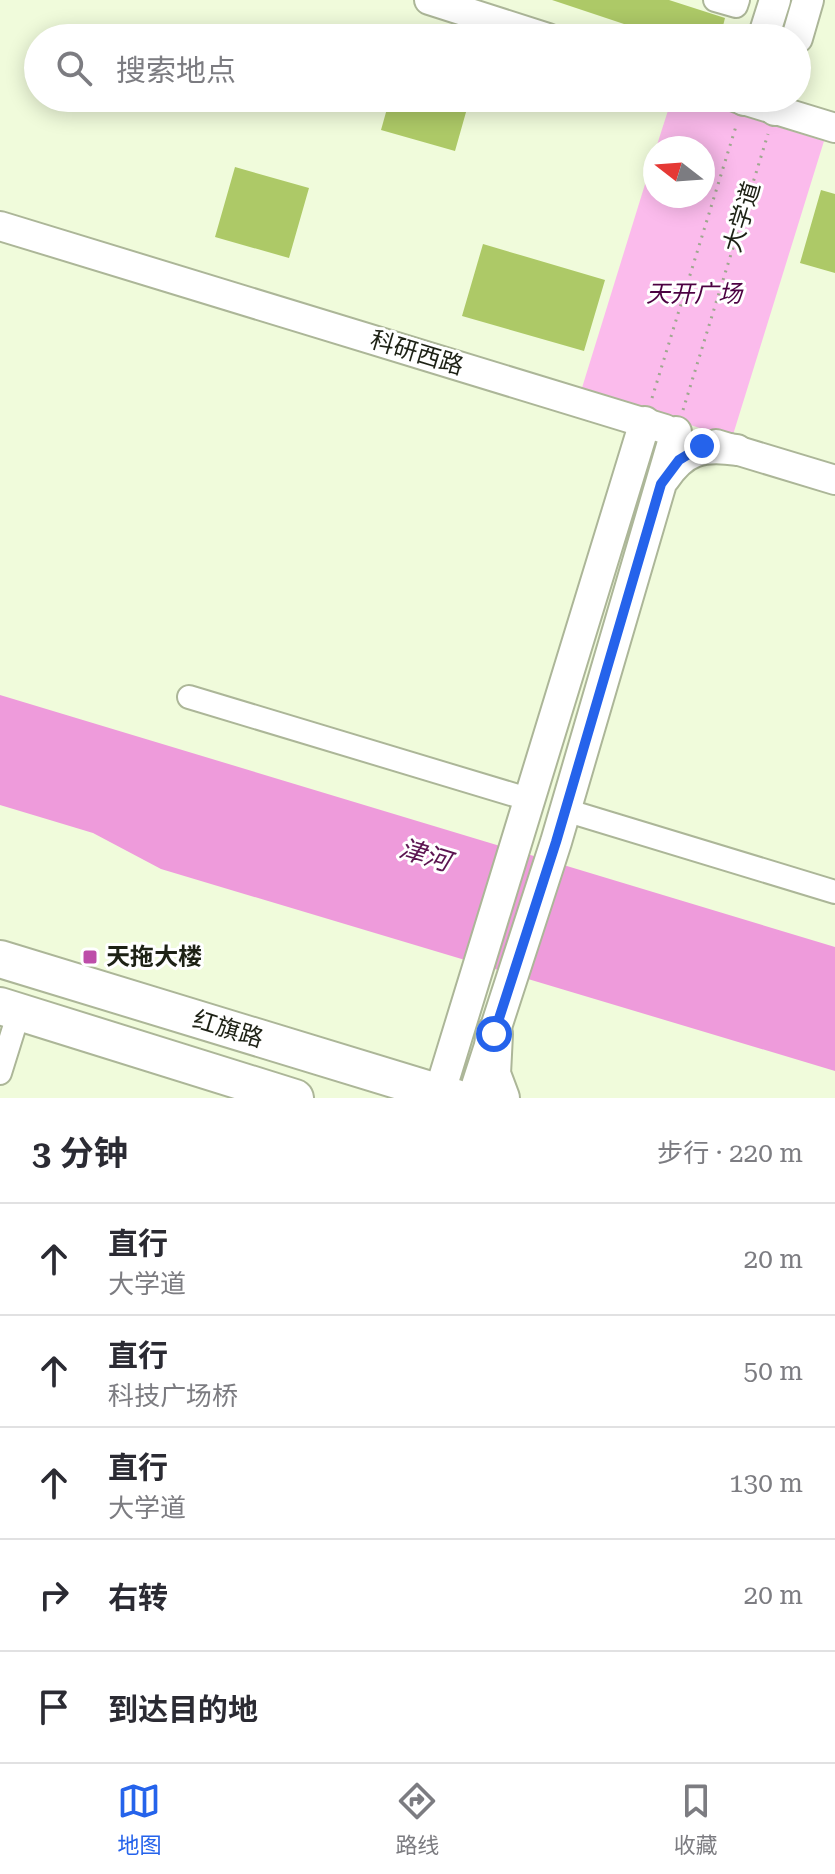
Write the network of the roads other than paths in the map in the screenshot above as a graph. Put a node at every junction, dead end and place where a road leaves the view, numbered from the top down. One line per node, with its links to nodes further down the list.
1 (429, 0): 6 (street)
2 (715, 0): 3 (street)
3 (738, 0)
4 (775, 0): 7 (main road)
5 (808, 0): 8 (main road)
6 (504, 24)
7 (767, 24)
8 (801, 24)
9 (801, 112): 10 (street)
10 (825, 125)
11 (0, 226): 12 (street, 科研西路)
12 (645, 422): 13 (street, 科研西路); 18 (main road)
13 (676, 432): 14 (street, 科研西路); 16 (main road)
14 (737, 450): 15 (street, 科研西路); 16 (main road)
15 (835, 480)
16 (661, 484): 19 (main road)
17 (189, 697): 18 (street)
18 (531, 800): 25 (main road)
19 (565, 810): 20 (street); 23 (main road)
20 (835, 892)
21 (0, 959): 25 (highway, 红旗路)
22 (9, 1009): 24 (street); 26 (highway, 红旗路)
23 (494, 1034): 25 (main road); 27 (highway)
24 (0, 1073)
25 (444, 1097)
26 (295, 1098)
27 (501, 1098)

